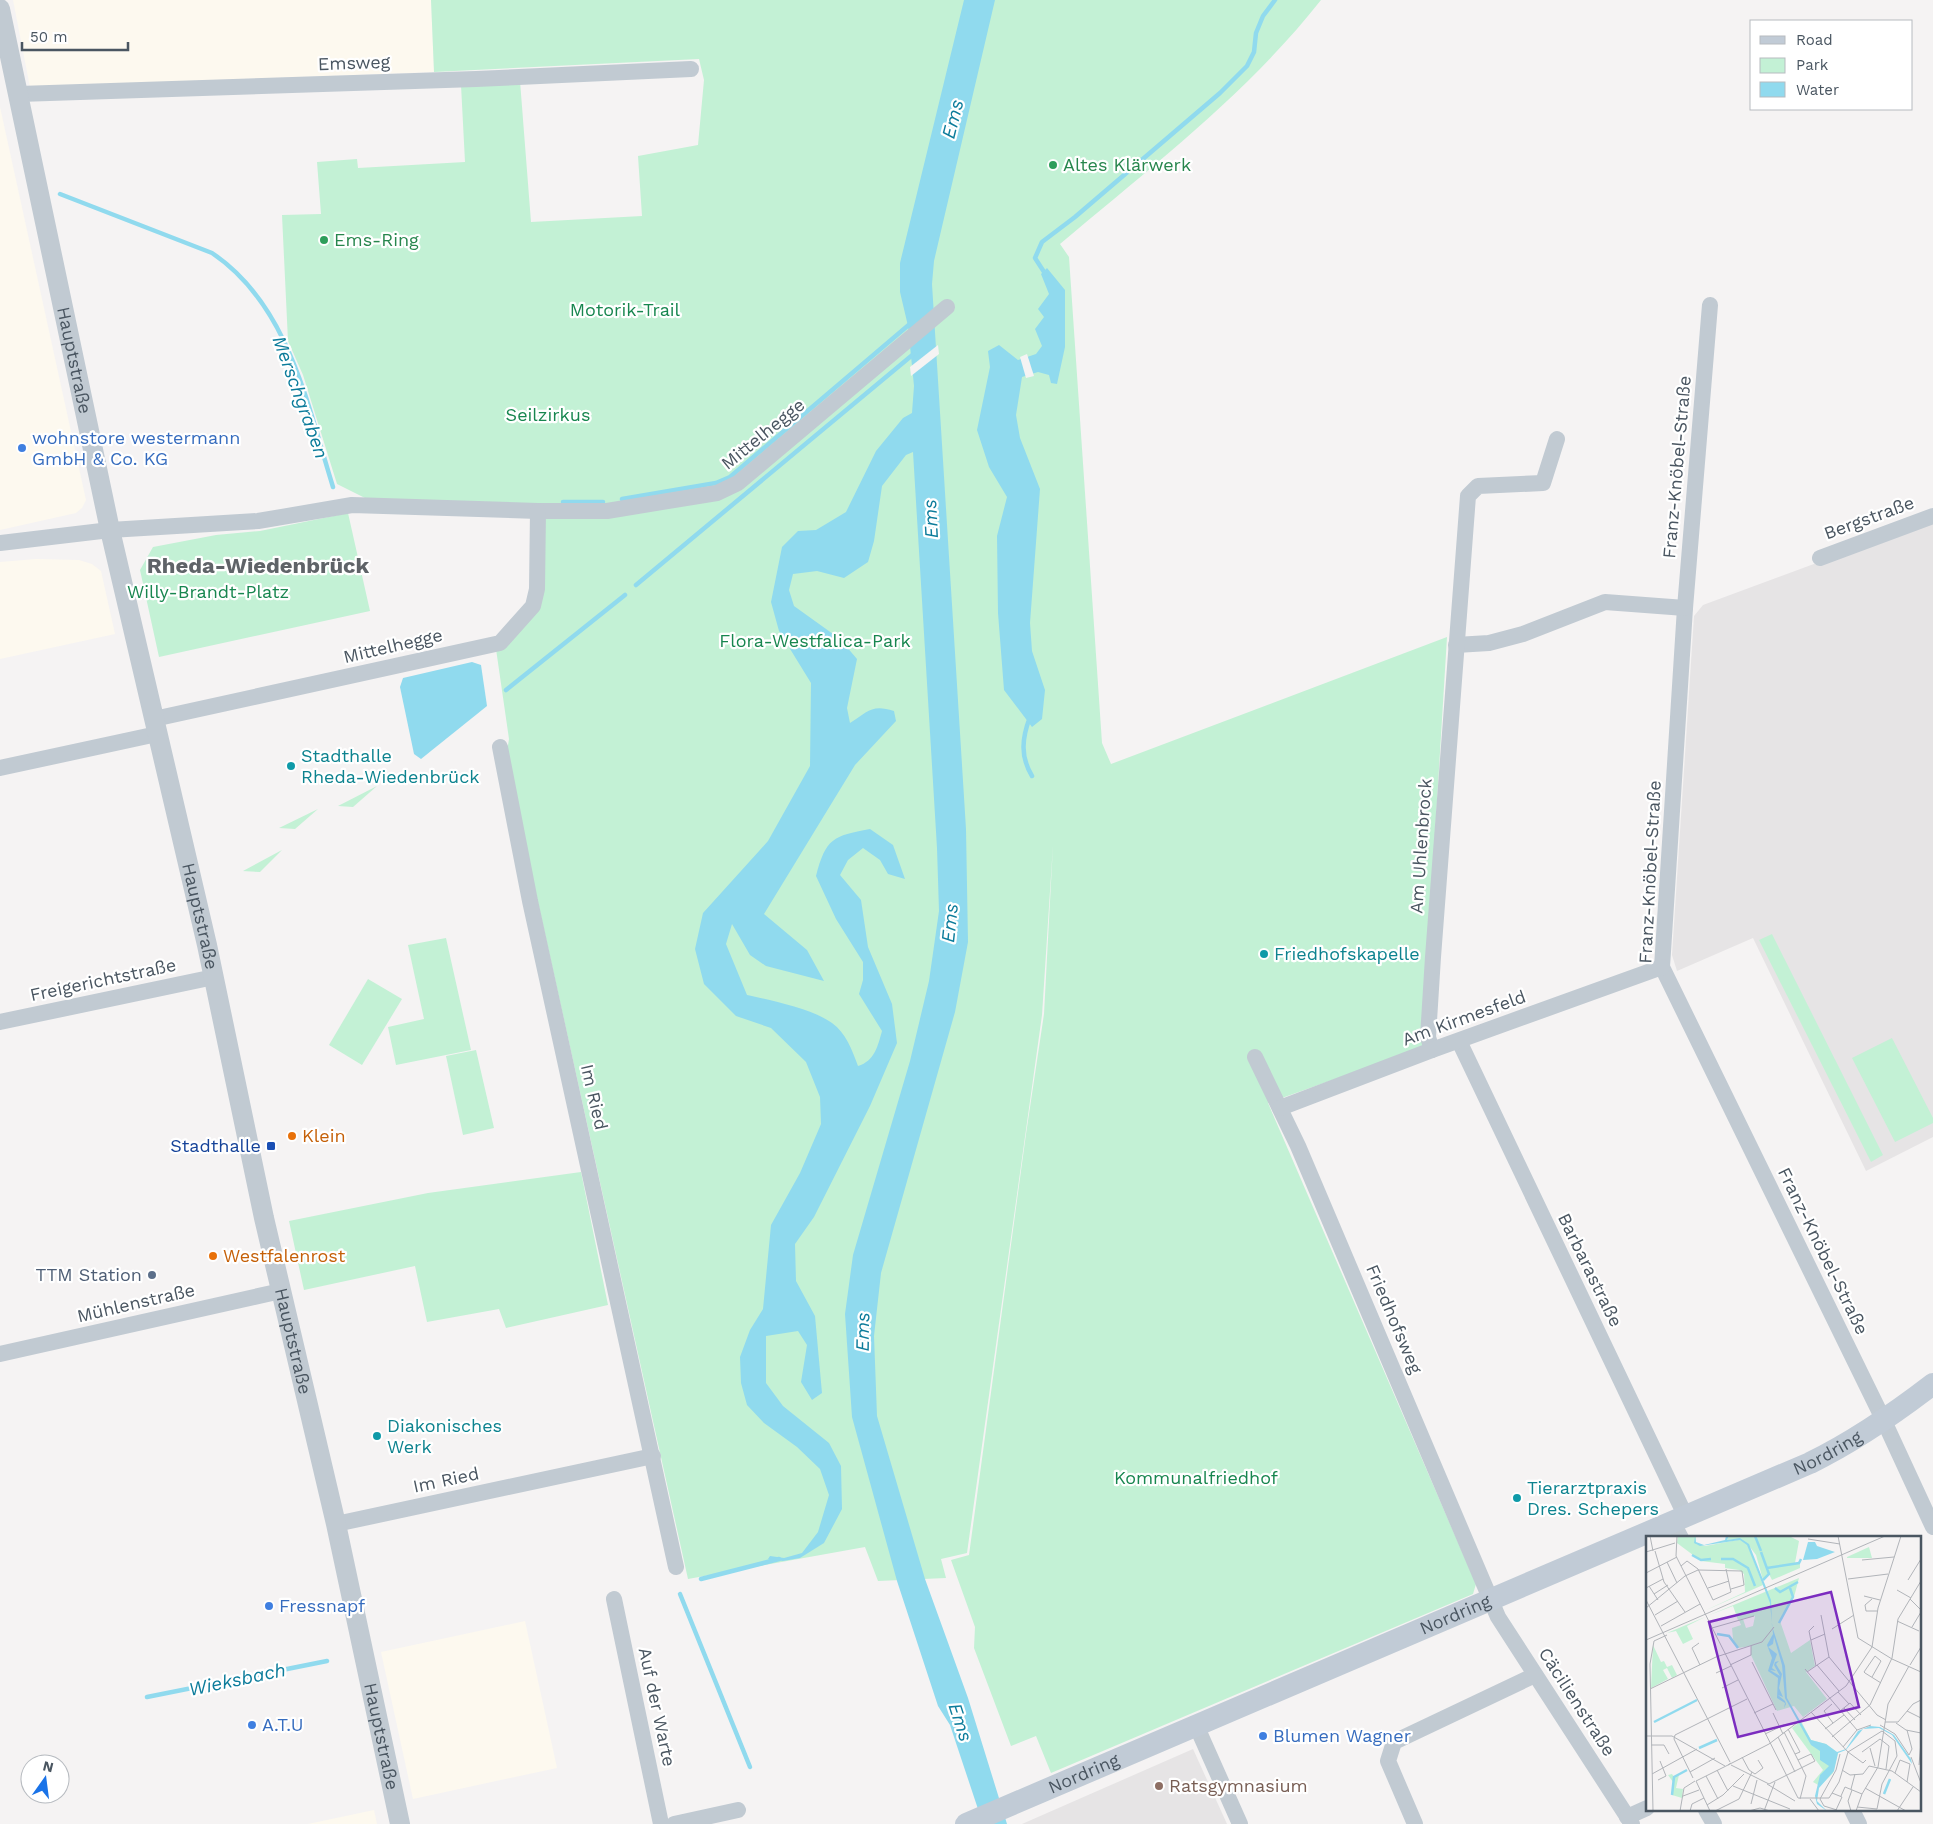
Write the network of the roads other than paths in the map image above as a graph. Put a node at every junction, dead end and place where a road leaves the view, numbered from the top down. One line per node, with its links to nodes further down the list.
1 (0, 9): 3 (street, Hauptstraße)
2 (691, 69): 3 (street, Emsweg)
3 (19, 94): 9 (street, Hauptstraße)
4 (1710, 305): 12 (street, Franz-Knöbel-Straße)
5 (947, 308): 7 (street, Mittelhegge)
6 (1557, 439): 13 (street, Am Uhlenbrock)
7 (538, 511): 9 (street, Mittelhegge); 14 (street, Mittelhegge)
8 (1933, 516): 11 (street, Bergstraße)
9 (110, 530): 10 (street, Mittelhegge); 14 (street, Hauptstraße)
10 (0, 543)
11 (1820, 558)
12 (1685, 608): 13 (street); 17 (street, Franz-Knöbel-Straße)
13 (1456, 645): 21 (street, Am Uhlenbrock)
14 (155, 726): 16 (street, Mittelhegge); 18 (street, Hauptstraße)
15 (500, 747): 28 (street, Im Ried)
16 (0, 768)
17 (1662, 967): 20 (street, Am Kirmesfeld); 27 (street, Franz-Knöbel-Straße)
18 (214, 977): 19 (street, Freigerichtstraße); 24 (street, Hauptstraße)
19 (0, 1022)
20 (1459, 1041): 21 (street, Am Kirmesfeld); 30 (street, Barbarastraße)
21 (1432, 1050): 23 (street, Am Kirmesfeld)
22 (1255, 1057): 23 (street, Friedhofsweg)
23 (1280, 1108): 36 (street, Friedhofsweg)
24 (281, 1291): 25 (street, Mühlenstraße); 29 (street, Hauptstraße)
25 (0, 1354)
26 (1933, 1384): 27 (main road, Nordring)
27 (1884, 1421): 30 (main road, Nordring); 31 (street, Franz-Knöbel-Straße)
28 (653, 1456): 29 (street, Im Ried); 34 (street, Im Ried)
29 (336, 1524): 44 (street, Hauptstraße)
30 (1680, 1526): 32 (main road, Nordring)
31 (1933, 1527)
32 (1654, 1536)
33 (1646, 1539): 36 (main road, Nordring)
34 (676, 1567)
35 (614, 1599): 45 (street, Auf der Warte)
36 (1491, 1600): 37 (street, Cäcilienstraße); 38 (main road, Nordring)
37 (1535, 1674): 43 (street, Cäcilienstraße); 49 (street)
38 (1196, 1725): 47 (main road, Nordring); 48 (street)
39 (1646, 1809): 43 (street)
40 (738, 1810): 46 (street)
41 (1707, 1812): 50 (street)
42 (1853, 1812): 51 (street)
43 (1630, 1820)
44 (400, 1824)
45 (661, 1824)
46 (674, 1824)
47 (966, 1824)
48 (1240, 1824)
49 (1415, 1824)
50 (1714, 1824)
51 (1859, 1824)

